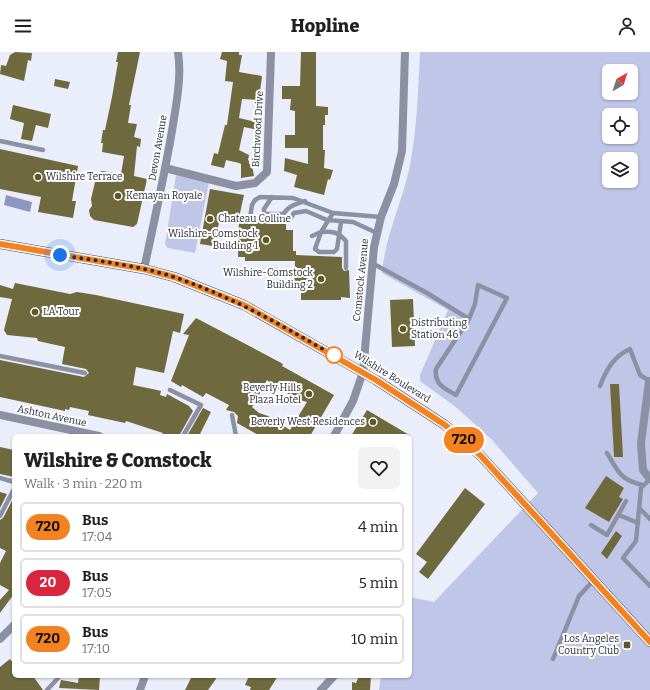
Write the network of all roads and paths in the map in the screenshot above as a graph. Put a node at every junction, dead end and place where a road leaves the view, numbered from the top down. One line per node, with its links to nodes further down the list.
1 (178, 52): 6 (street, Devon Avenue)
2 (271, 52): 6 (street, Birchwood Drive)
3 (405, 52): 11 (street, Comstock Avenue)
4 (0, 141): 5 (lane)
5 (43, 150)
6 (166, 168): 23 (street, Devon Avenue)
7 (272, 197): 8 (lane); 8 (lane); 12 (lane)
8 (305, 201): 9 (lane); 10 (lane)
9 (306, 211): 13 (lane); 14 (lane)
10 (333, 213): 11 (lane); 13 (lane)
11 (381, 217): 17 (street, Comstock Avenue)
12 (250, 218)
13 (327, 220): 15 (lane); 16 (lane)
14 (289, 221)
15 (341, 222): 17 (lane); 18 (lane)
16 (321, 232): 18 (lane); 18 (lane); 19 (lane)
17 (377, 233): 21 (street, Comstock Avenue)
18 (339, 234): 22 (lane)
19 (312, 236)
20 (0, 244): 23 (main road, Wilshire Boulevard)
21 (372, 263): 24 (lane); 26 (street, Comstock Avenue)
22 (346, 268)
23 (144, 269): 26 (main road, Wilshire Boulevard)
24 (469, 319): 24 (lane)
25 (0, 356): 27 (lane)
26 (363, 372): 36 (street, Comstock Avenue); 50 (main road, Wilshire Boulevard)
27 (85, 373)
28 (649, 381): 29 (lane); 39 (street)
29 (600, 386)
30 (170, 390): 34 (lane)
31 (0, 415): 33 (street, Ashton Avenue)
32 (232, 415): 35 (lane)
33 (90, 434)
34 (184, 434)
35 (236, 434)
36 (335, 434)
37 (607, 453): 41 (lane)
38 (0, 478): 40 (lane)
39 (650, 479): 41 (lane)
40 (12, 481)
41 (642, 485): 44 (lane)
42 (12, 493): 46 (lane)
43 (626, 501): 45 (lane)
44 (639, 508): 47 (lane); 48 (lane)
45 (619, 515): 48 (lane); 49 (lane)
46 (0, 516)
47 (650, 519)
48 (638, 523): 51 (lane)
49 (590, 525)
50 (594, 580): 54 (main road, Wilshire Boulevard); 55 (lane)
51 (650, 586)
52 (12, 627): 53 (street)
53 (0, 639)
54 (650, 642)
55 (553, 659)
56 (58, 678): 59 (lane)
57 (144, 678): 60 (street)
58 (332, 678): 61 (street)
59 (47, 690)
60 (140, 690)
61 (321, 690)

